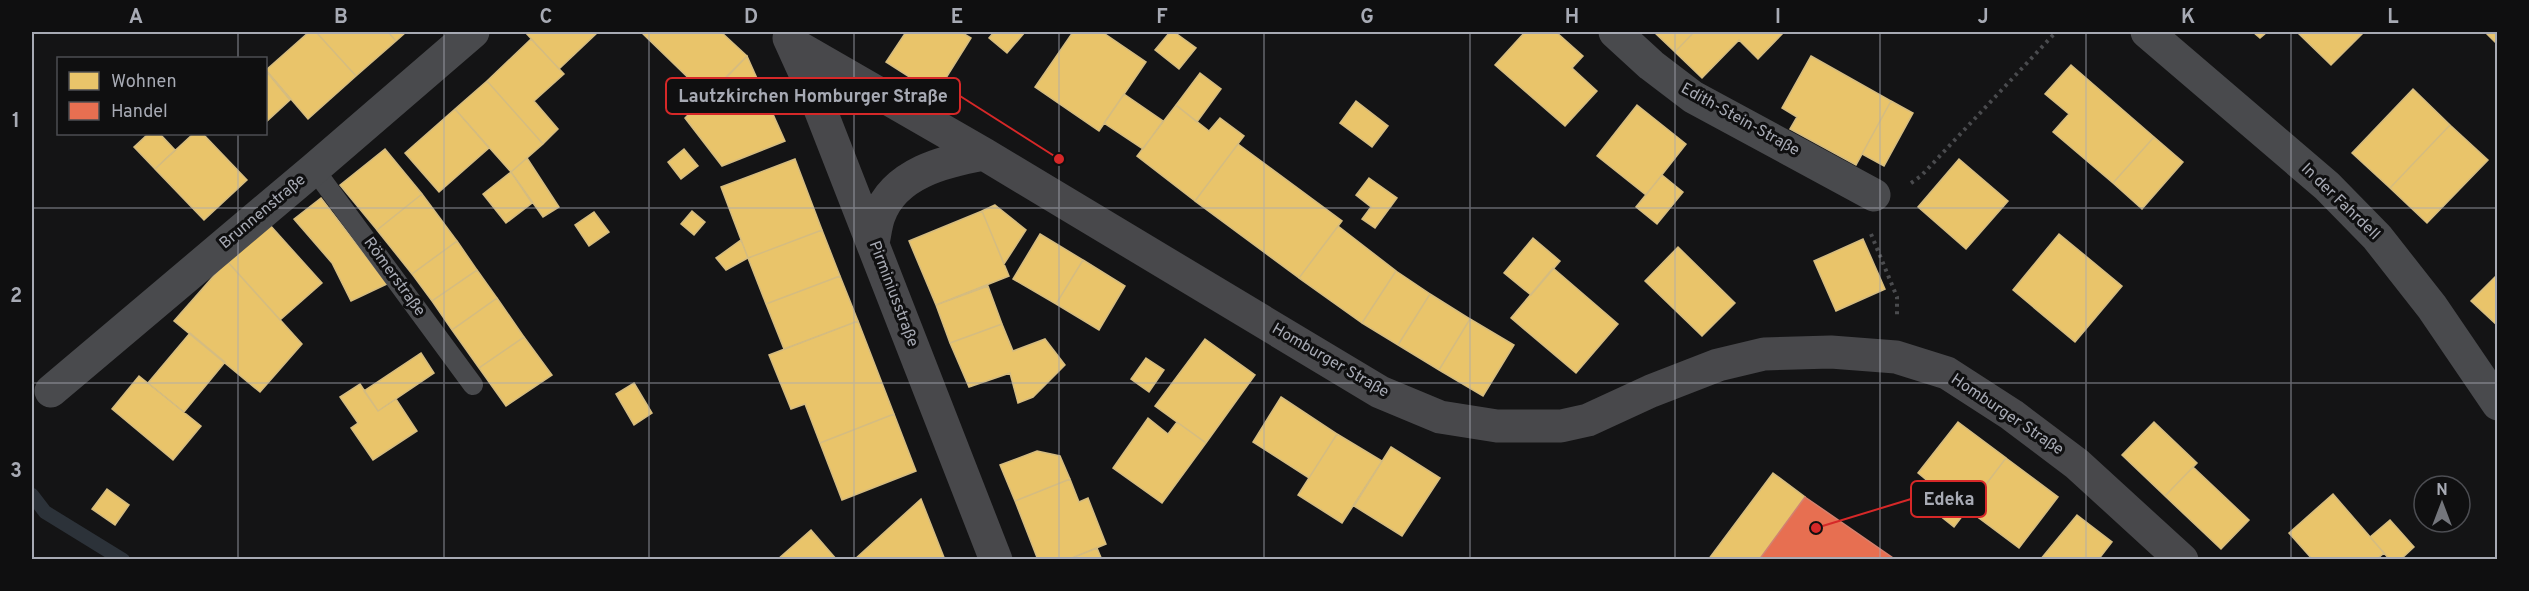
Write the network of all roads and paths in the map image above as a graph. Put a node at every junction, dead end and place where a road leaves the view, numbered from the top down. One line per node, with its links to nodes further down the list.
1 (473, 32): 7 (street, Brunnenstraße)
2 (1615, 32): 8 (street, Edith-Stein-Straße)
3 (2056, 32): 8 (path)
4 (2147, 32): 12 (street, In der Fahrdell)
5 (789, 38): 6 (main road, Homburger Straße); 9 (main road, Pirminiusstraße)
6 (984, 154): 9 (main road); 14 (main road, Homburger Straße)
7 (315, 169): 10 (lane, Römerstraße); 11 (street, Brunnenstraße)
8 (1874, 195)
9 (873, 243): 13 (main road, Pirminiusstraße)
10 (473, 386)
11 (51, 391)
12 (2498, 404)
13 (996, 560)
14 (2182, 560)

